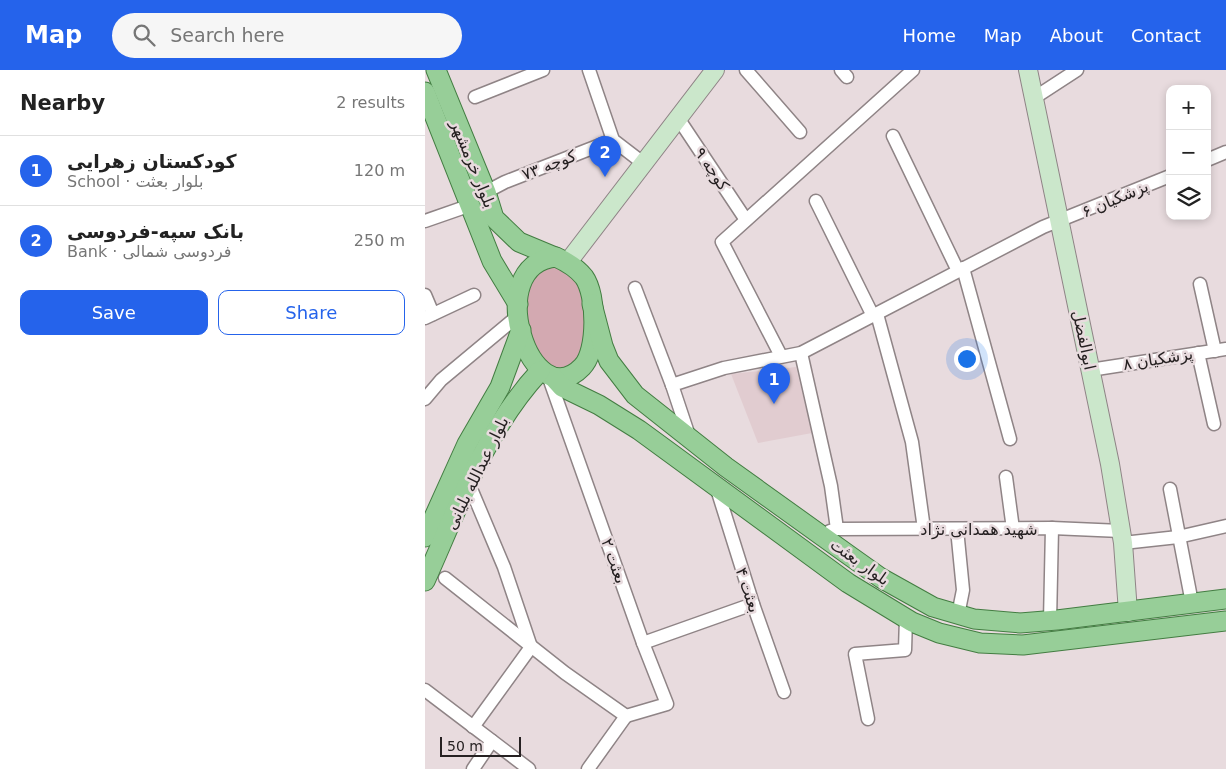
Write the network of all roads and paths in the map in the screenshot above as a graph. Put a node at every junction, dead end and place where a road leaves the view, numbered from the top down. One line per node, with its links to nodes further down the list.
1 (436, 70): 20 (main road, بلوار خرمشهر)
2 (543, 70): 10 (street)
3 (589, 70): 15 (street)
4 (715, 70): 12 (street)
5 (746, 70): 13 (street)
6 (913, 70): 24 (street)
7 (1028, 70): 11 (street, ابوالفضل)
8 (1077, 70): 11 (street)
9 (425, 92): 22 (main road, بلوار خرمشهر)
10 (475, 97)
11 (1033, 98): 26 (street, ابوالفضل)
12 (678, 118): 18 (street); 24 (street, کوچه ۹)
13 (800, 132)
14 (893, 136): 29 (street)
15 (613, 140): 18 (street); 20 (street, کوچه ۷۳)
16 (1226, 152): 17 (street)
17 (1211, 158)
18 (643, 163): 28 (street)
19 (1166, 178): 26 (street, پزشکیان ۶)
20 (486, 192): 23 (main road, بلوار خرمشهر)
21 (816, 201): 35 (street)
22 (471, 205): 25 (street); 27 (main road, بلوار خرمشهر)
23 (495, 218): 27 (main road); 28 (main road, بلوار خرمشهر)
24 (746, 220): 41 (street)
25 (425, 221)
26 (1059, 222): 29 (street, پزشکیان ۶); 42 (street, ابوالفضل)
27 (477, 226): 37 (main road, بلوار خرمشهر)
28 (562, 260): 34 (main road); 37 (main road)
29 (961, 269): 35 (street, پزشکیان ۶); 48 (street)
30 (1200, 284): 38 (street)
31 (635, 288): 44 (street)
32 (425, 295): 36 (street)
33 (473, 295): 36 (street)
34 (592, 304): 43 (main road); 47 (main road, بلوار بعثت)
35 (875, 315): 39 (street, پزشکیان ۶); 55 (street)
36 (429, 316)
37 (519, 316): 43 (main road); 45 (street); 59 (main road, بلوار عبدالله بلیانی)
38 (1220, 350): 40 (street, پزشکیان ۸)
39 (801, 353): 41 (street, پزشکیان ۶); 58 (street)
40 (1198, 353): 42 (street, پزشکیان ۸); 46 (street)
41 (781, 356): 44 (street, پزشکیان ۶)
42 (1090, 370): 60 (street, ابوالفضل)
43 (547, 374): 50 (main road, بلوار عبدالله بلیانی); 51 (main road, بلوار بعثت); 72 (street, بعثت ۲)
44 (672, 385): 47 (street)
45 (425, 399)
46 (1214, 424)
47 (689, 439): 58 (main road, بلوار بعثت)
48 (1010, 439)
49 (1006, 477): 57 (street)
50 (469, 484): 63 (main road, بلوار عبدالله بلیانی); 73 (street)
51 (716, 486): 66 (street, بعثت ۴); 69 (main road, بلوار بعثت)
52 (1171, 489): 61 (street)
53 (1226, 526): 61 (street, شهید همدانی نژاد)
54 (1052, 528): 57 (street, شهید همدانی نژاد); 60 (street, شهید همدانی نژاد); 70 (street)
55 (925, 529): 56 (street, شهید همدانی نژاد); 58 (street, شهید همدانی نژاد)
56 (957, 529): 57 (street, شهید همدانی نژاد); 68 (street)
57 (1013, 529)
58 (828, 532): 68 (main road, بلوار بعثت)
59 (425, 537)
60 (1122, 537): 61 (street, شهید همدانی نژاد); 67 (street, ابوالفضل)
61 (1178, 537): 65 (street)
62 (445, 578): 73 (street)
63 (425, 581)
64 (1226, 599): 65 (main road, بلوار بعثت)
65 (1192, 603): 67 (main road, بلوار بعثت)
66 (753, 604): 72 (street); 75 (street, بعثت ۴)
67 (1127, 612): 70 (main road, بلوار بعثت)
68 (958, 615): 70 (main road, بلوار بعثت)
69 (905, 618): 71 (main road, بلوار بعثت); 77 (street)
70 (1051, 621)
71 (1226, 621)
72 (643, 643): 76 (street, بعثت ۲)
73 (531, 647): 76 (street); 78 (street)
74 (425, 690): 78 (street)
75 (784, 692)
76 (626, 716): 82 (street)
77 (868, 719)
78 (473, 727): 79 (street)
79 (492, 741): 80 (street); 81 (street)
80 (473, 769)
81 (529, 769)
82 (588, 769)

